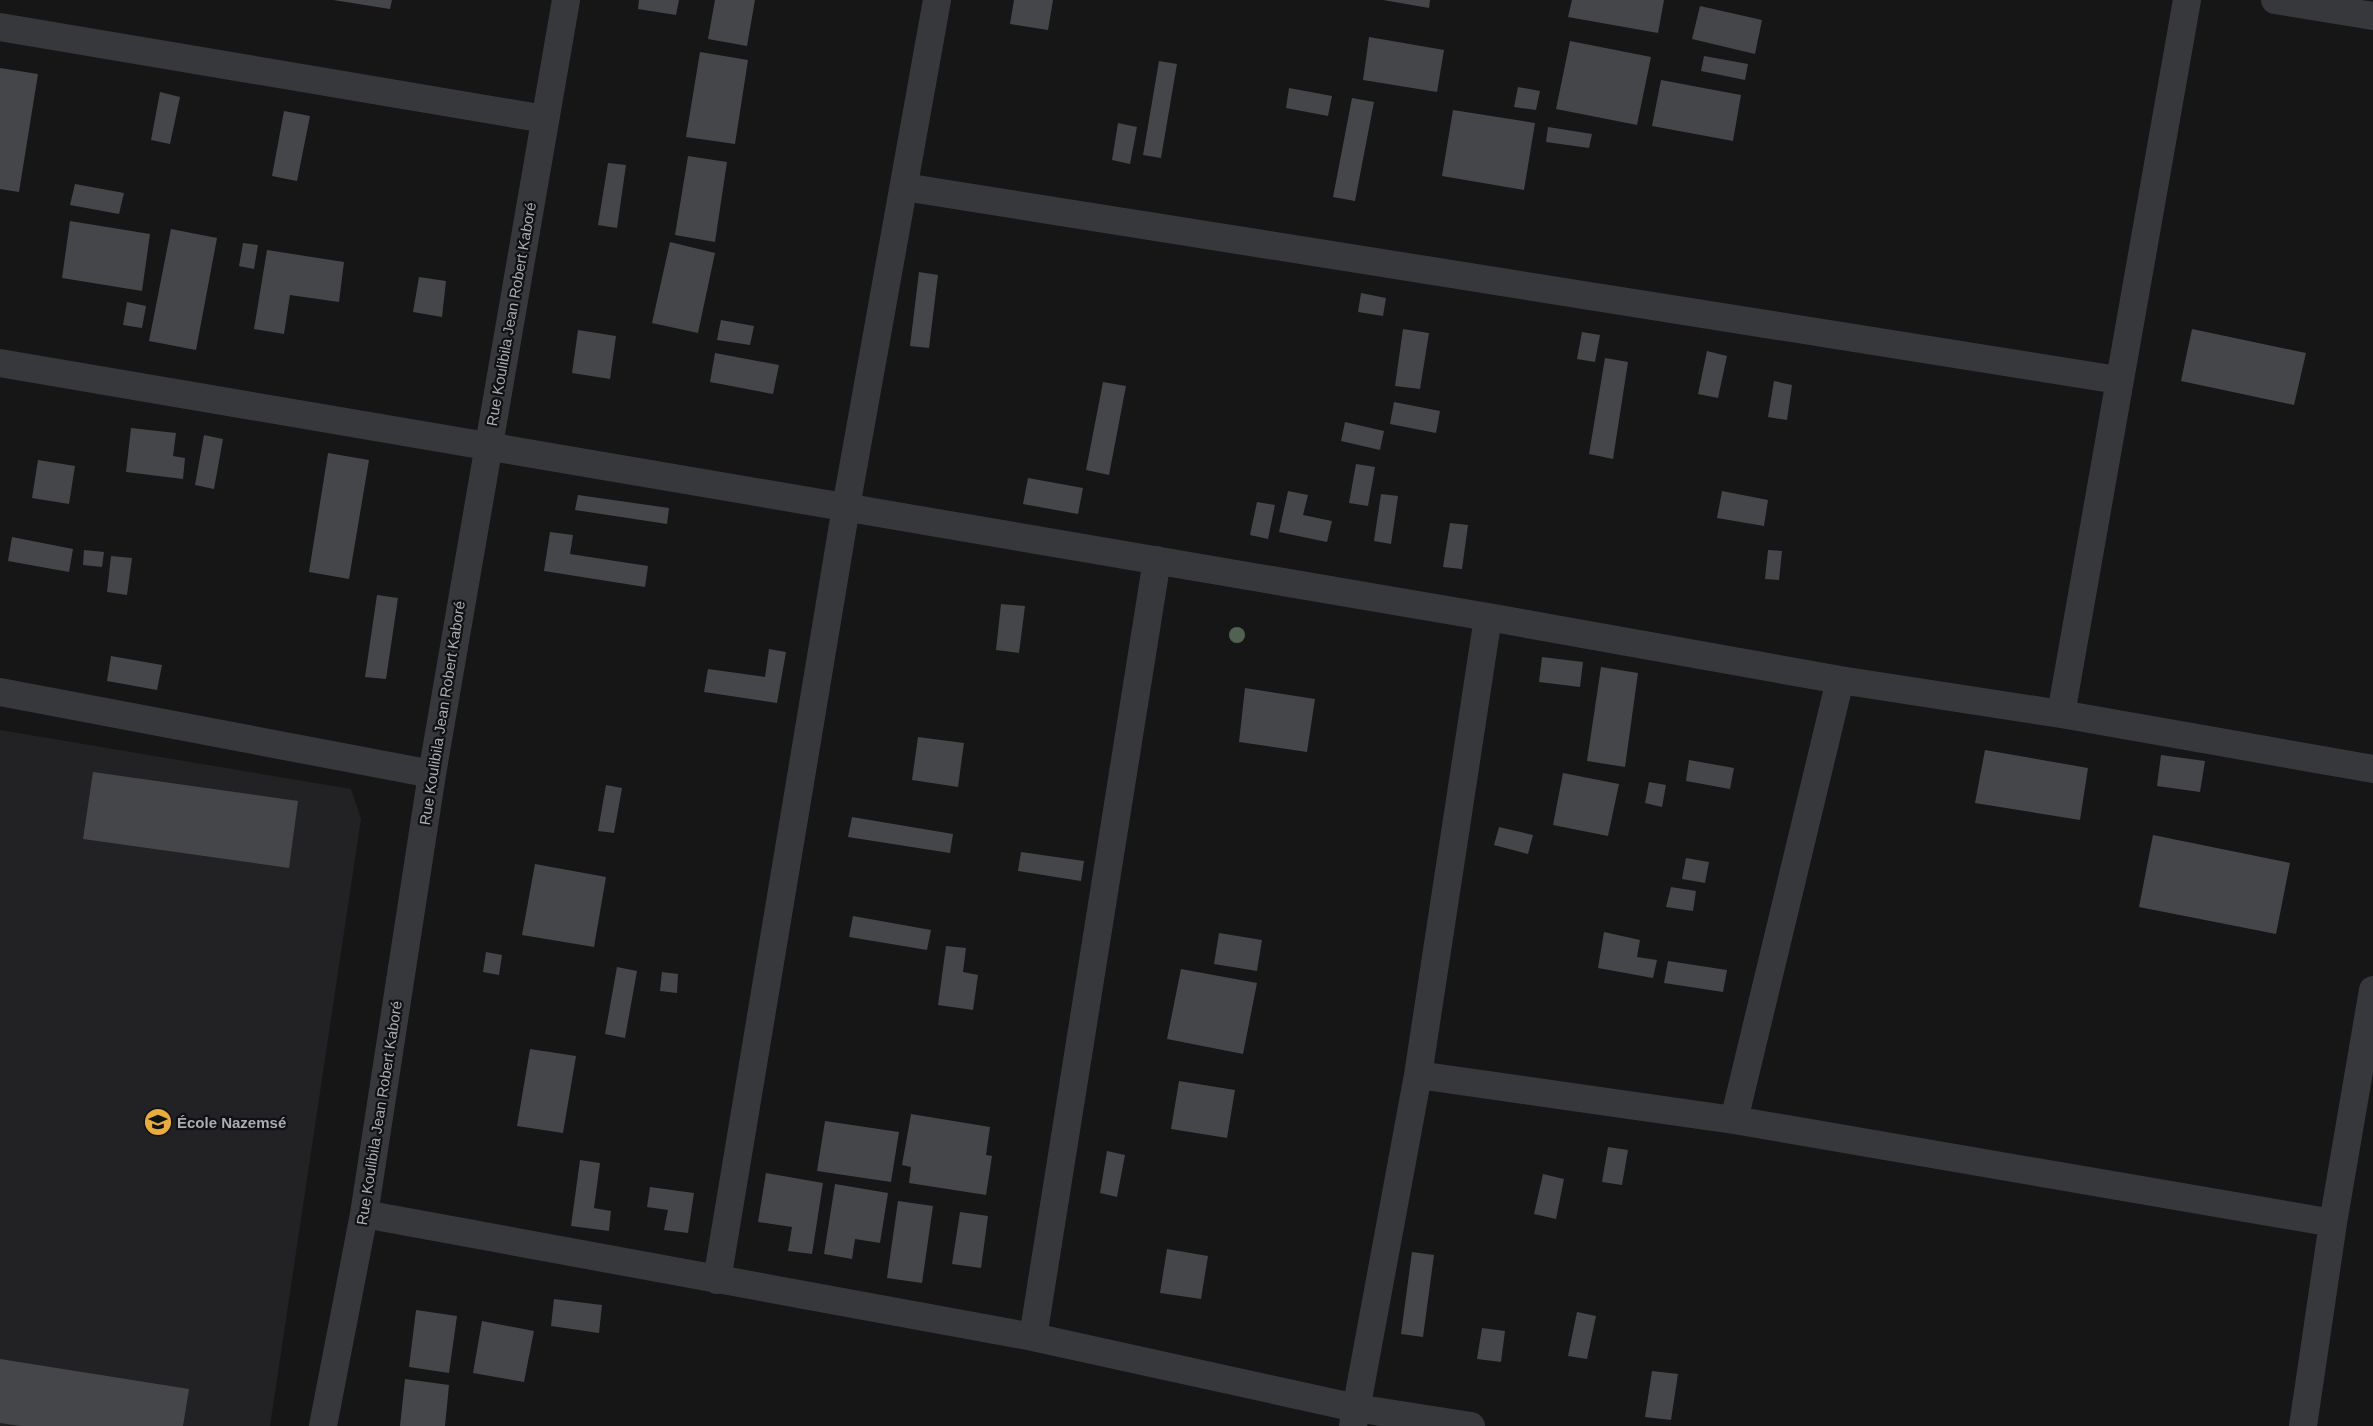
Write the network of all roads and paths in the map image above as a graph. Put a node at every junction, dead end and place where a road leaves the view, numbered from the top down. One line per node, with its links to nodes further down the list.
1 (566, 0): 7 (street, Rue Koulibila Jean Robert Kaboré)
2 (937, 0): 8 (street)
3 (2187, 0): 10 (street)
4 (2276, 0): 5 (street)
5 (2373, 16)
6 (0, 27): 7 (street)
7 (545, 119): 11 (street, Rue Koulibila Jean Robert Kaboré)
8 (904, 187): 10 (street); 12 (street)
9 (0, 363): 11 (street)
10 (2118, 380): 17 (street)
11 (487, 446): 12 (street); 19 (street, Rue Koulibila Jean Robert Kaboré)
12 (846, 507): 13 (street); 25 (street)
13 (1157, 560): 14 (street); 26 (street)
14 (1488, 617): 15 (street); 21 (street)
15 (1840, 680): 17 (street); 22 (street)
16 (0, 692): 19 (street)
17 (2061, 714): 18 (street)
18 (2373, 769)
19 (432, 774): 23 (street, Rue Koulibila Jean Robert Kaboré)
20 (2373, 990): 24 (street)
21 (1418, 1075): 22 (street); 27 (street)
22 (1734, 1120): 24 (street)
23 (364, 1214): 25 (street); 28 (street, Rue Koulibila Jean Robert Kaboré)
24 (2333, 1223): 30 (street)
25 (718, 1280): 26 (street)
26 (1033, 1337): 27 (street)
27 (1355, 1417): 29 (street)
28 (323, 1426)
29 (1471, 1426)
30 (2304, 1426)

